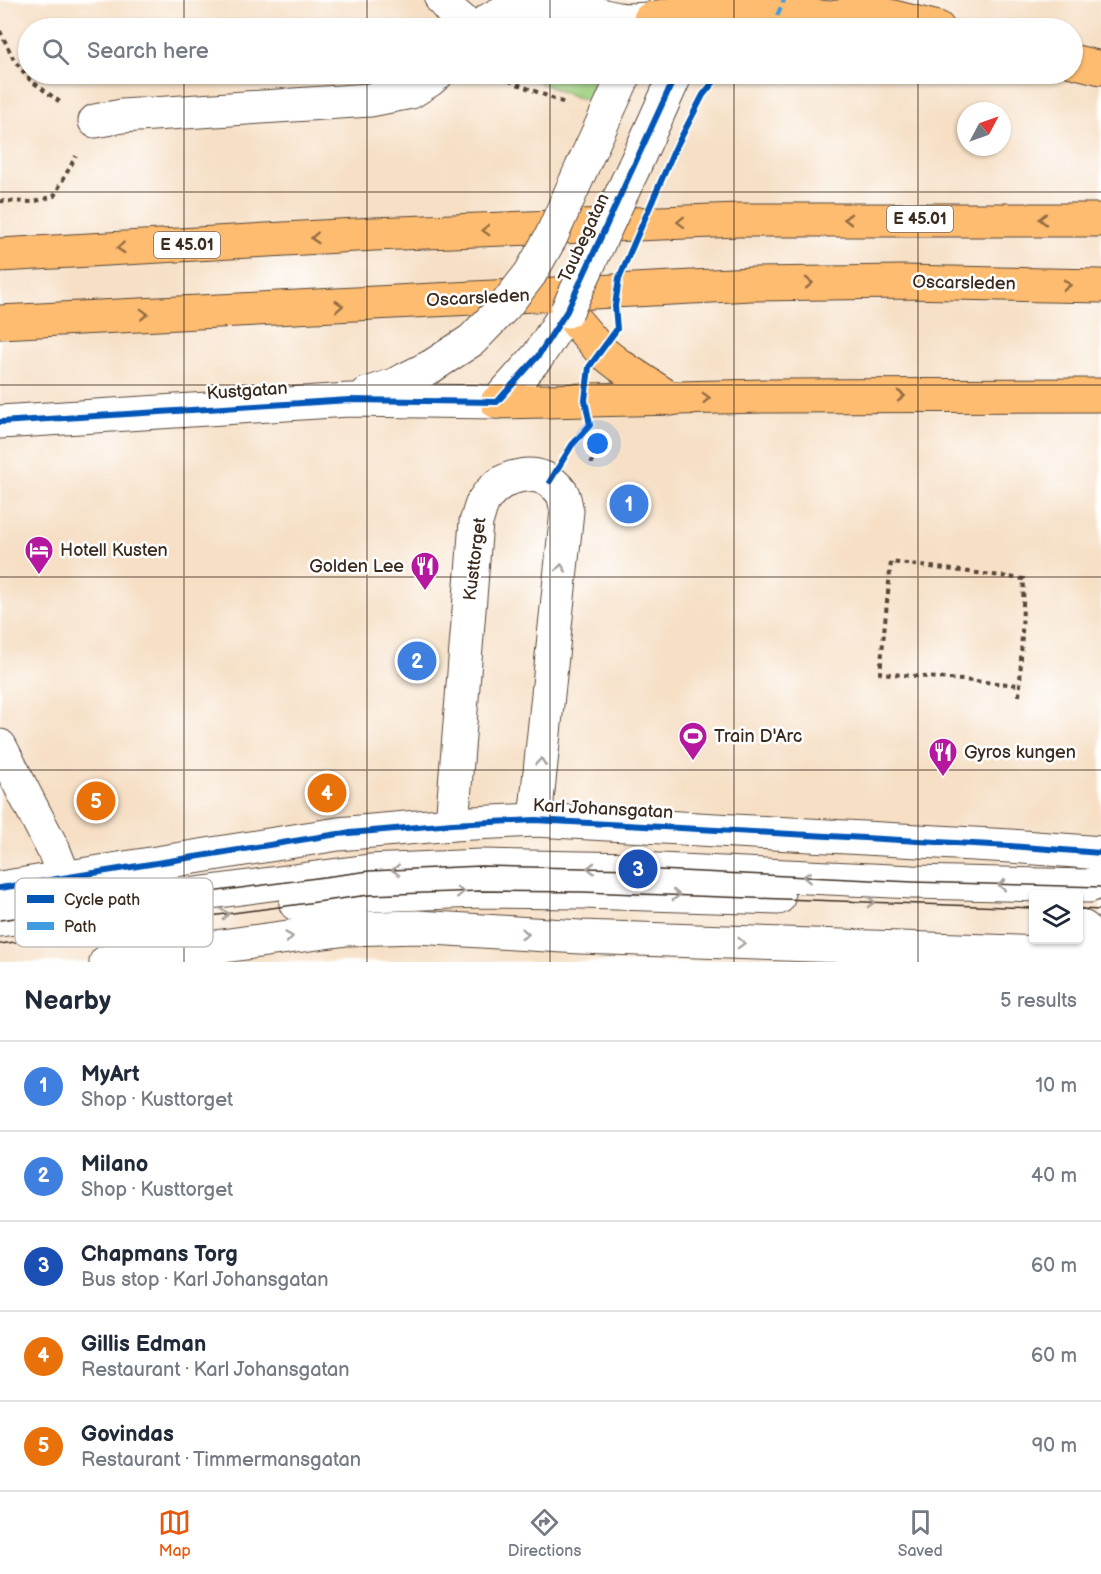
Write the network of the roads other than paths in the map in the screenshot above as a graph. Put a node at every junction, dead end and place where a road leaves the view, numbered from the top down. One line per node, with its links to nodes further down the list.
1 (442, 0): 5 (street)
2 (863, 6): 3 (highway); 9 (highway)
3 (704, 12): 4 (highway)
4 (652, 16): 8 (street)
5 (459, 18)
6 (491, 18): 7 (street)
7 (614, 18)
8 (629, 18)
9 (904, 18)
10 (1083, 64): 11 (highway)
11 (1101, 68)
12 (424, 84): 15 (street)
13 (621, 84): 17 (street, Taubegatan, bridge)
14 (671, 84): 20 (street, Taubegatan, bridge)
15 (95, 121)
16 (1101, 219): 18 (highway, E 45.01, one-way to 18)
17 (551, 237): 20 (street, Taubegatan); 24 (street, Taubegatan, bridge)
18 (0, 255)
19 (1101, 286): 21 (highway, Oscarsleden, one-way to 19)
20 (567, 311): 23 (highway); 25 (street, Taubegatan)
21 (0, 322)
22 (1101, 395): 23 (highway, one-way to 22)
23 (671, 399): 25 (highway)
24 (349, 400): 25 (street, Kustgatan); 26 (street, Kustgatan)
25 (497, 402)
26 (0, 422)
27 (0, 746): 31 (street)
28 (535, 820): 29 (street, Karl Johansgatan); 29 (street, Kusttorget, one-way to 29); 30 (street, Karl Johansgatan)
29 (452, 824): 32 (street, Karl Johansgatan)
30 (1101, 853)
31 (65, 878)
32 (71, 878)
33 (1101, 881): 36 (street, one-way to 36)
34 (15, 886): 35 (street, Karl Johansgatan)
35 (0, 888)
36 (213, 892)
37 (1029, 908): 38 (street, one-way to 37)
38 (213, 915)
39 (15, 918): 40 (street, one-way to 40)
40 (0, 920)
41 (1083, 928): 44 (street)
42 (15, 942): 43 (street, one-way to 42)
43 (0, 944)
44 (1101, 954): 45 (street, one-way to 44)
45 (106, 962)

